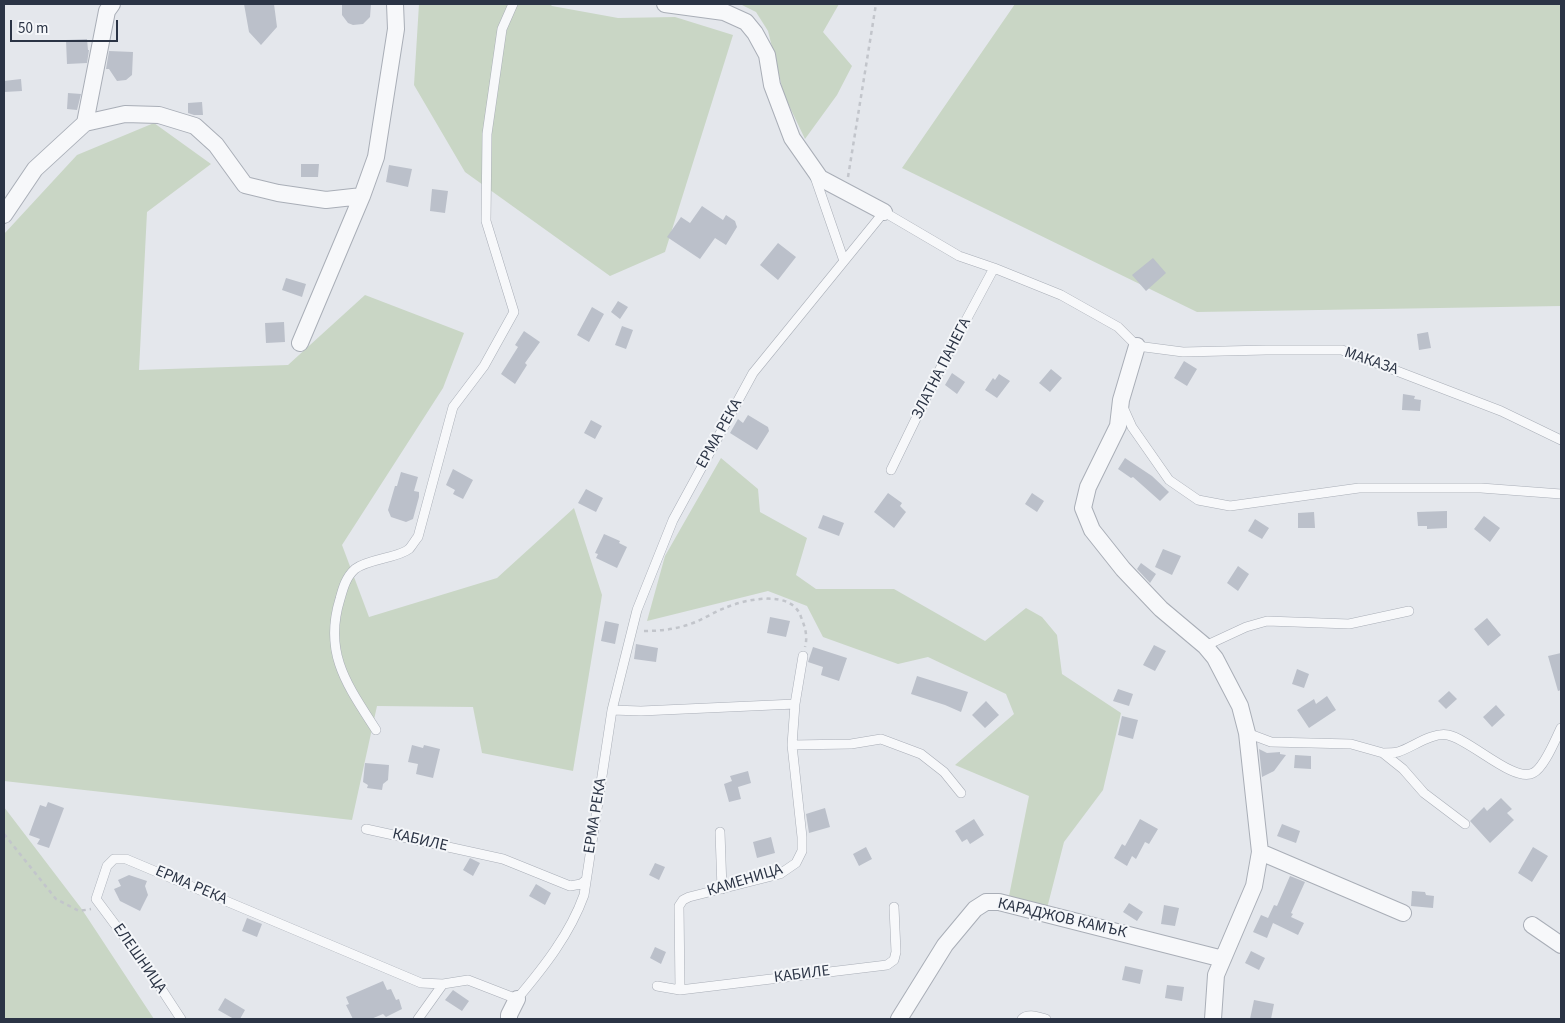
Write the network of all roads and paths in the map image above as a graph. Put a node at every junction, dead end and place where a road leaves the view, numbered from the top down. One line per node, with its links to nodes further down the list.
1 (112, 4): 6 (street)
2 (395, 4): 9 (street)
3 (513, 4): 27 (lane)
4 (665, 4): 7 (street)
5 (876, 4): 8 (path)
6 (85, 123): 9 (street); 11 (street)
7 (810, 165): 8 (street); 12 (lane)
8 (846, 192): 10 (street)
9 (362, 196): 14 (street)
10 (884, 212): 12 (lane, ЕРМА РЕКА); 13 (lane)
11 (4, 215)
12 (844, 261): 21 (lane, ЕРМА РЕКА)
13 (994, 268): 15 (lane); 18 (lane, ЗЛАТНА ПАНЕГА)
14 (300, 343)
15 (1137, 346): 16 (street); 17 (lane, МАКАЗА)
16 (1120, 400): 19 (lane); 22 (street)
17 (1561, 440)
18 (891, 470)
19 (1561, 494)
20 (1409, 611): 22 (lane)
21 (632, 631): 23 (path); 25 (lane, ЕРМА РЕКА)
22 (1205, 646): 28 (street)
23 (804, 656): 24 (lane, КАМЕНИЦА)
24 (795, 704): 25 (lane); 29 (lane, КАМЕНИЦА)
25 (612, 710): 37 (lane, ЕРМА РЕКА)
26 (1561, 728): 30 (lane)
27 (376, 730)
28 (1247, 733): 30 (lane); 36 (street)
29 (792, 745): 31 (lane); 38 (lane, КАМЕНИЦА)
30 (1383, 753): 32 (lane)
31 (961, 793)
32 (1465, 824)
33 (366, 829): 37 (lane, КАБИЛЕ)
34 (720, 832): 38 (lane)
35 (4, 834): 39 (path)
36 (1260, 852): 41 (street); 44 (street)
37 (586, 880): 48 (lane, ЕРМА РЕКА)
38 (722, 889): 47 (lane, КАМЕНИЦА)
39 (96, 899): 45 (lane, ЕРМА РЕКА); 49 (lane, ЕЛЕШНИЦА)
40 (894, 907): 47 (lane, КАБИЛЕ)
41 (1403, 913)
42 (1532, 925): 43 (street)
43 (1561, 945)
44 (1222, 959): 52 (street, КАРАДЖОВ КАМЪК); 55 (street)
45 (443, 984): 48 (lane, ЕРМА РЕКА); 50 (lane)
46 (657, 986): 47 (lane, КАБИЛЕ)
47 (680, 990)
48 (517, 999): 51 (street)
49 (180, 1019)
50 (418, 1019)
51 (509, 1019)
52 (899, 1019)
53 (1022, 1019): 54 (lane)
54 (1046, 1019)
55 (1213, 1019)

